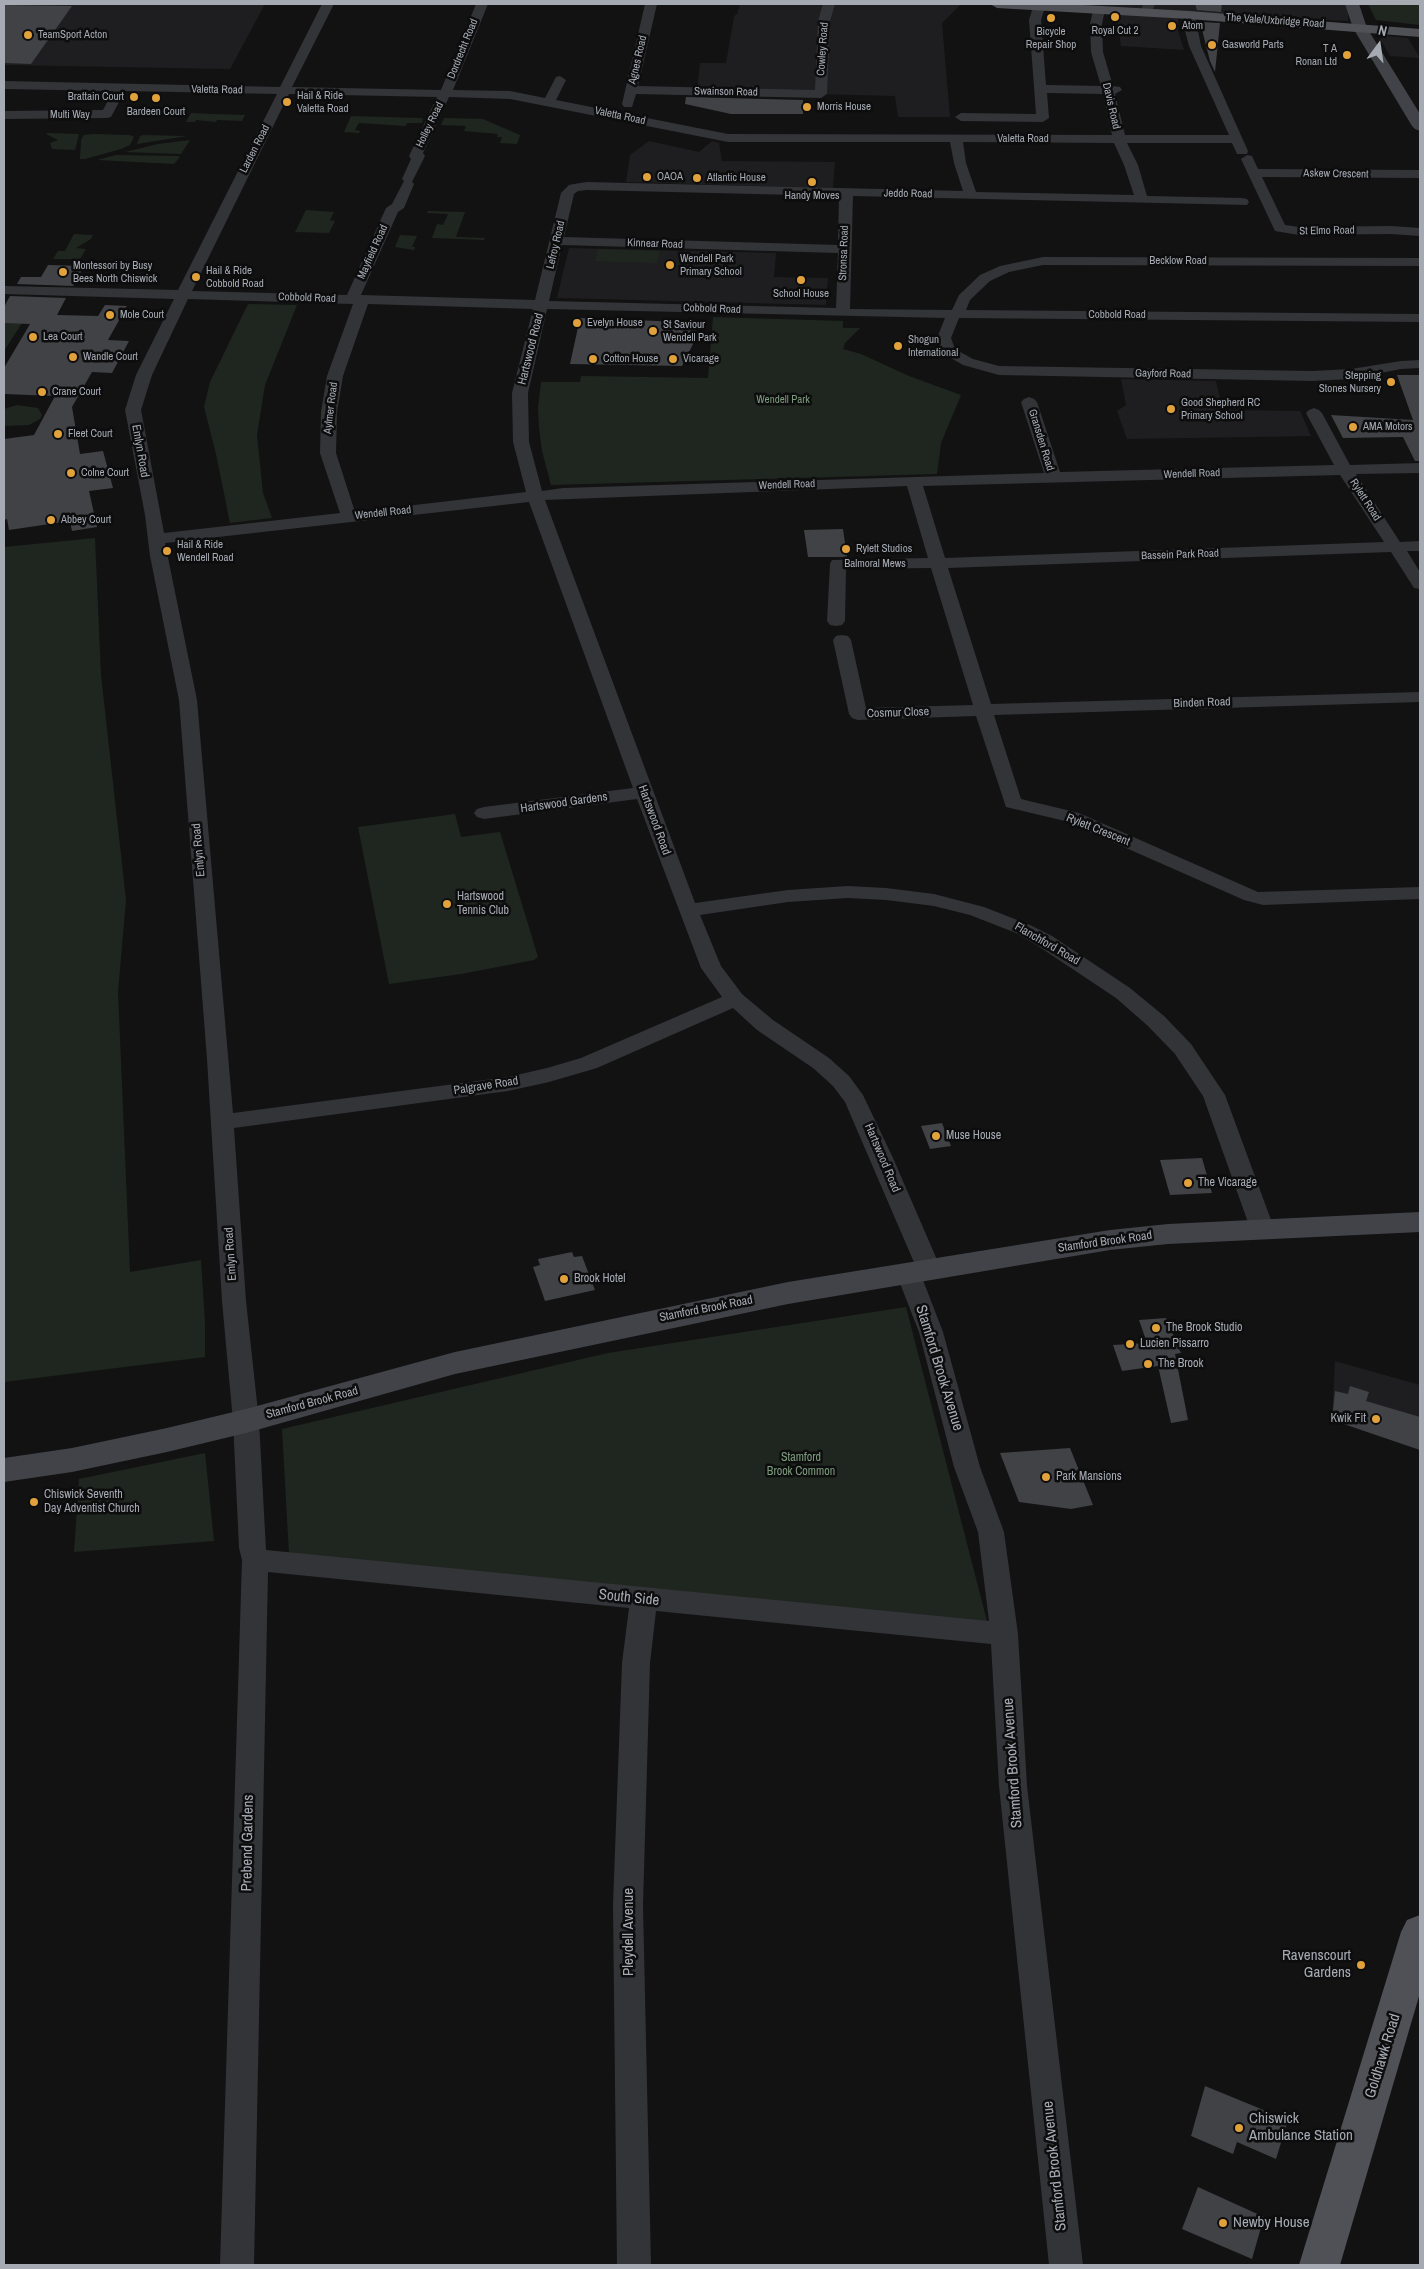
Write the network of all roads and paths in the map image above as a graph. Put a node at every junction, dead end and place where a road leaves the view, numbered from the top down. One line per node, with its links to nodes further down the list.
1 (328, 4): 20 (street, Larden Road)
2 (482, 4): 21 (street, Dordrecht Road)
3 (651, 4): 18 (street, Agnes Road)
4 (829, 4): 22 (street, Cowley Road)
5 (997, 4): 6 (main road, The Vale/Uxbridge Road)
6 (1013, 4): 8 (main road, The Vale/Uxbridge Road)
7 (1352, 4): 12 (main road)
8 (1039, 7): 11 (main road, The Vale/Uxbridge Road); 17 (street)
9 (1148, 8): 10 (main road, The Vale/Uxbridge Road); 11 (main road, The Vale/Uxbridge Road)
10 (1189, 15): 12 (main road, The Vale/Uxbridge Road); 30 (street, St Elmo Road)
11 (1097, 17): 19 (street, Davis Road)
12 (1360, 28): 13 (main road, The Vale/Uxbridge Road); 27 (main road)
13 (1420, 33)
14 (560, 80): 23 (street)
15 (4, 85): 16 (street, Valetta Road)
16 (121, 88): 20 (street, Valetta Road); 24 (street, Multi Way)
17 (1040, 89): 19 (street); 26 (street)
18 (631, 90): 22 (street, Swainson Road); 25 (street, Agnes Road)
19 (1112, 90): 29 (street, Davis Road)
20 (284, 91): 21 (street, Valetta Road); 44 (street, Larden Road)
21 (445, 94): 23 (street, Valetta Road); 38 (street, Holley Road)
22 (820, 94)
23 (549, 102): 25 (street, Valetta Road)
24 (4, 115)
25 (625, 117): 28 (street, Valetta Road)
26 (961, 117)
27 (1418, 120)
28 (956, 138): 29 (street, Valetta Road); 35 (street)
29 (1119, 139): 30 (street, Valetta Road); 36 (street, Davis Road)
30 (1237, 139): 31 (street, St Elmo Road)
31 (1253, 173): 32 (street, Askew Crescent); 39 (street, St Elmo Road)
32 (1420, 174)
33 (574, 188): 34 (street, Jeddo Road); 40 (street, Lefroy Road)
34 (846, 192): 35 (street, Jeddo Road); 41 (street, Stronsa Road)
35 (971, 195): 36 (street, Jeddo Road)
36 (1142, 200): 37 (street, Jeddo Road)
37 (1242, 202)
38 (396, 208): 45 (street, Mayfield Road)
39 (1420, 232)
40 (557, 241): 41 (street, Kinnear Road); 46 (street, Lefroy Road)
41 (843, 249): 47 (street, Stronsa Road)
42 (1420, 262): 48 (street, Becklow Road)
43 (4, 290): 44 (street, Cobbold Road)
44 (183, 294): 45 (street, Cobbold Road); 59 (street, Emlyn Road)
45 (357, 299): 46 (street, Cobbold Road); 58 (street, Aylmer Road)
46 (542, 304): 47 (street, Cobbold Road); 57 (street, Hartswood Road)
47 (843, 313): 48 (street, Cobbold Road)
48 (956, 314): 49 (street, Cobbold Road); 50 (street, Gayford Road)
49 (1420, 318)
50 (1420, 364)
51 (1029, 402): 55 (street, Gransden Road)
52 (1314, 413): 54 (street, Rylett Road)
53 (1420, 468): 54 (street, Wendell Road)
54 (1344, 469): 55 (street, Wendell Road); 61 (street, Rylett Road)
55 (1052, 477): 56 (street, Wendell Road)
56 (914, 481): 57 (street, Wendell Road); 62 (street, Rylett Crescent)
57 (536, 496): 58 (street, Wendell Road); 68 (street, Hartswood Road)
58 (348, 517): 59 (street, Wendell Road)
59 (157, 539): 73 (street, Emlyn Road)
60 (1420, 546): 61 (street, Bassein Park Road)
61 (1396, 547): 62 (street, Bassein Park Road); 63 (street, Rylett Road)
62 (940, 564): 64 (street, Balmoral Mews); 67 (street, Rylett Crescent)
63 (1420, 584)
64 (836, 621)
65 (842, 640): 67 (street, Cosmur Close)
66 (1420, 697): 67 (street, Binden Road)
67 (984, 710): 70 (street, Rylett Crescent)
68 (644, 792): 69 (street, Hartswood Gardens); 71 (street, Hartswood Road)
69 (484, 813)
70 (1420, 894)
71 (688, 910): 72 (street, Hartswood Road); 75 (street, Flanchford Road)
72 (735, 999): 73 (street, Palgrave Road); 76 (street, Hartswood Road)
73 (222, 1122): 77 (street, Emlyn Road)
74 (1420, 1222): 75 (main road, Stamford Brook Road)
75 (1262, 1228): 76 (main road, Stamford Brook Road)
76 (919, 1271): 77 (main road, Stamford Brook Road); 81 (street, Stamford Brook Avenue)
77 (246, 1421): 78 (main road, Stamford Brook Road); 79 (street, Prebend Gardens)
78 (4, 1470)
79 (254, 1560): 80 (street, South Side); 83 (street, Prebend Gardens)
80 (644, 1599): 81 (street, South Side); 84 (street, Pleydell Avenue)
81 (1004, 1634): 85 (street, Stamford Brook Avenue)
82 (1420, 1932): 86 (main road, Goldhawk Road)
83 (237, 2265)
84 (634, 2265)
85 (1066, 2265)
86 (1319, 2265)

